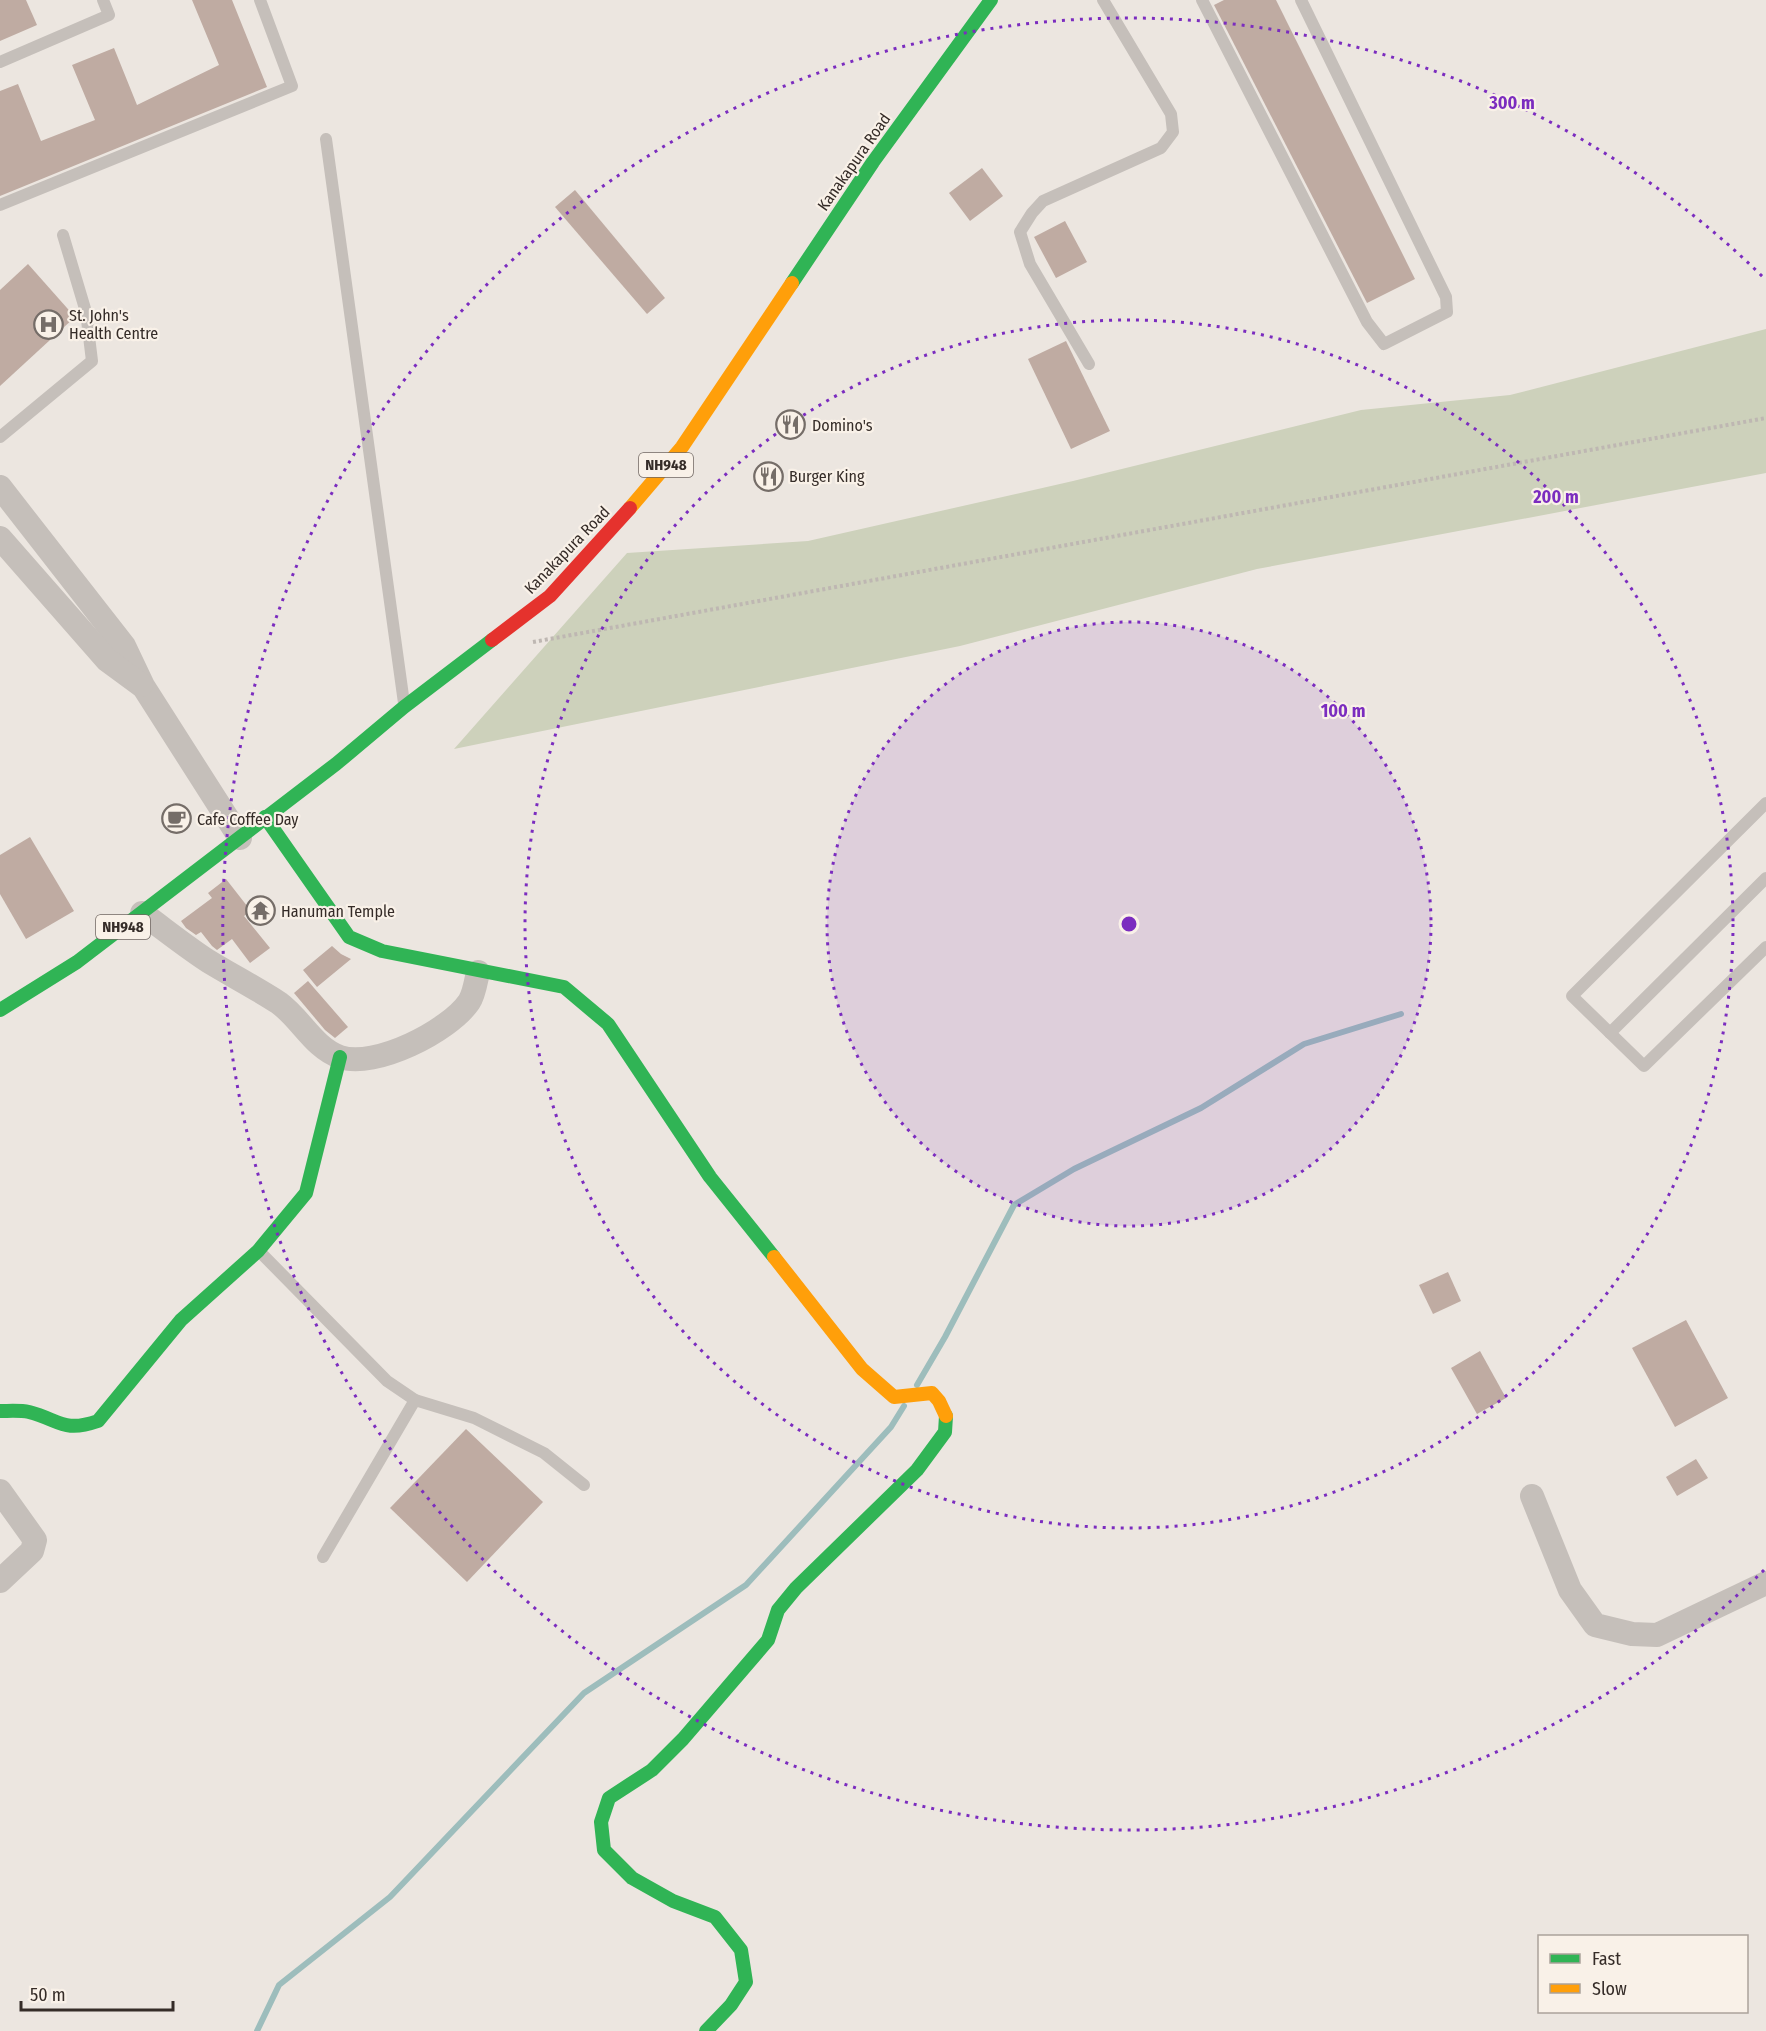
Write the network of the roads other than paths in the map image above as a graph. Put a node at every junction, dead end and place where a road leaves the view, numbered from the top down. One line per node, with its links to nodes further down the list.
1 (102, 0): 7 (lane)
2 (260, 0): 9 (lane)
3 (991, 0): 16 (main road, Kanakapura Road / NH948)
4 (1102, 0): 11 (lane)
5 (1202, 0): 6 (lane)
6 (1301, 0)
7 (0, 62)
8 (326, 139): 16 (lane)
9 (0, 205)
10 (63, 235): 12 (lane)
11 (1089, 364)
12 (0, 437)
13 (0, 487): 15 (street)
14 (0, 538): 15 (street)
15 (143, 686): 19 (street)
16 (404, 707): 18 (main road, Kanakapura Road / NH948)
17 (1766, 803): 25 (lane)
18 (265, 817): 19 (main road, Kanakapura Road / NH948); 23 (main road)
19 (240, 838): 21 (main road, Kanakapura Road / NH948)
20 (1766, 878): 25 (lane)
21 (142, 913): 24 (main road, Kanakapura Road / NH948); 26 (street)
22 (1766, 947): 25 (lane)
23 (478, 972): 26 (street); 36 (main road)
24 (0, 1010)
25 (1610, 1033)
26 (340, 1057): 27 (main road)
27 (258, 1251): 28 (lane); 29 (main road)
28 (415, 1400): 30 (lane); 33 (lane)
29 (0, 1411)
30 (584, 1485)
31 (0, 1491): 34 (street)
32 (1532, 1496): 35 (street)
33 (323, 1557)
34 (0, 1581)
35 (1766, 1583)
36 (706, 2031)

